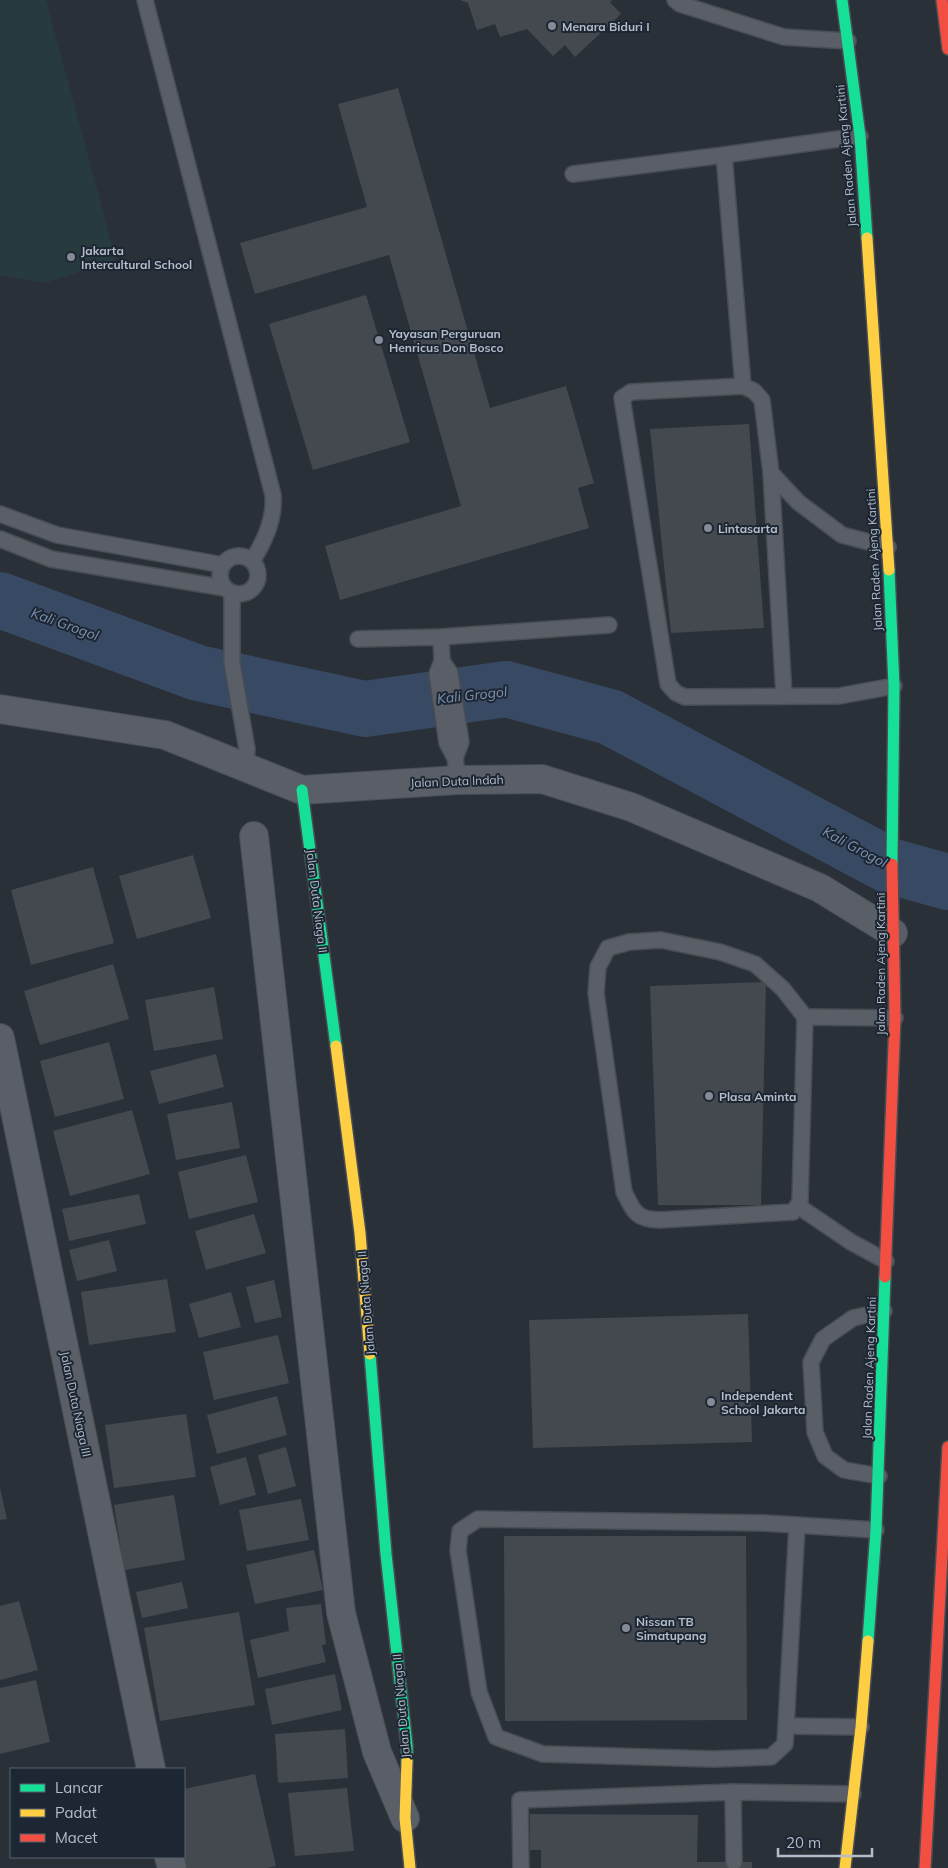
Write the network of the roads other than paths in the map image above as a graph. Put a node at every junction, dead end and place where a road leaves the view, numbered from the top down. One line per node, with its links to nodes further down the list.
1 (146, 0): 15 (lane)
2 (675, 0): 5 (lane)
3 (842, 0): 5 (main road, Jalan Raden Ajeng Kartini)
4 (942, 0): 6 (main road)
5 (848, 40): 7 (main road, Jalan Raden Ajeng Kartini)
6 (948, 49)
7 (860, 136): 8 (lane); 14 (main road, Jalan Raden Ajeng Kartini)
8 (724, 156): 9 (lane); 10 (lane)
9 (573, 174)
10 (744, 386): 11 (lane); 22 (lane)
11 (771, 474): 14 (lane); 22 (lane)
12 (0, 514): 16 (lane)
13 (0, 539): 17 (lane)
14 (888, 547): 21 (main road, Jalan Raden Ajeng Kartini)
15 (252, 561): 16 (lane); 17 (lane)
16 (222, 564): 17 (lane)
17 (229, 591): 24 (lane)
18 (609, 625): 19 (lane)
19 (441, 637): 20 (lane); 25 (lane)
20 (358, 639)
21 (894, 686): 22 (lane); 28 (main road, Jalan Raden Ajeng Kartini)
22 (784, 696)
23 (0, 709): 24 (street, Jalan Duta Indah)
24 (247, 759): 26 (street, Jalan Duta Indah)
25 (456, 769): 26 (street, Jalan Duta Indah); 28 (street, Jalan Duta Indah)
26 (302, 790): 44 (main road, Jalan Duta Niaga II)
27 (254, 836): 44 (street, Jalan Duta Niaga II)
28 (892, 921): 30 (main road, Jalan Raden Ajeng Kartini)
29 (805, 1017): 30 (lane); 32 (lane); 32 (lane)
30 (895, 1018): 33 (main road, Jalan Raden Ajeng Kartini)
31 (0, 1038): 41 (street, Jalan Duta Niaga III)
32 (798, 1206): 33 (lane)
33 (886, 1261): 34 (main road, Jalan Raden Ajeng Kartini)
34 (884, 1312): 36 (main road, Jalan Raden Ajeng Kartini); 36 (lane)
35 (948, 1447): 49 (main road)
36 (879, 1476): 38 (main road, Jalan Raden Ajeng Kartini)
37 (797, 1525): 38 (lane); 39 (lane); 39 (lane)
38 (876, 1530): 40 (main road, Jalan Raden Ajeng Kartini)
39 (786, 1726): 40 (lane)
40 (861, 1727): 43 (main road, Jalan Raden Ajeng Kartini)
41 (151, 1768)
42 (734, 1792): 43 (lane); 45 (lane); 47 (lane)
43 (853, 1794): 48 (main road, Jalan Raden Ajeng Kartini)
44 (405, 1818): 46 (main road, Jalan Duta Niaga II)
45 (734, 1862)
46 (410, 1868)
47 (521, 1868)
48 (845, 1868)
49 (925, 1868)

